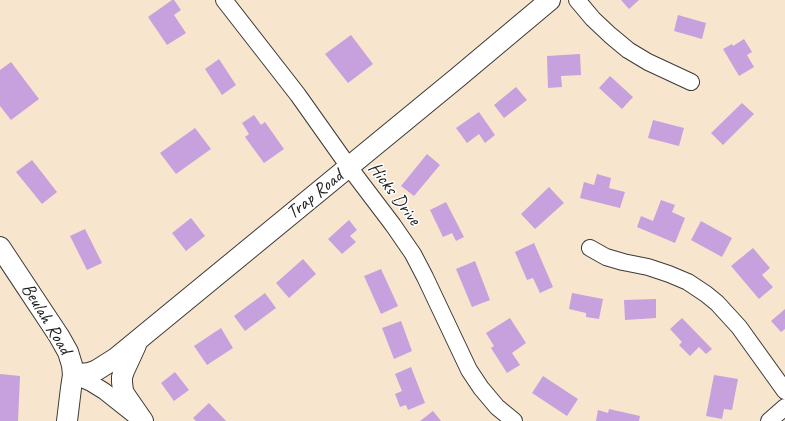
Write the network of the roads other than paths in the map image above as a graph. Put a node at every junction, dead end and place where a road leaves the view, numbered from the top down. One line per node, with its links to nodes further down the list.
1 (224, 0): 5 (street, Hicks Drive)
2 (550, 0): 5 (main road, Trap Road)
3 (577, 0): 4 (street)
4 (691, 82)
5 (349, 167): 8 (main road, Trap Road); 14 (street, Hicks Drive)
6 (0, 247): 9 (main road, Beulah Road)
7 (590, 248): 10 (street)
8 (138, 341): 9 (main road, Trap Road); 13 (main road)
9 (73, 375): 12 (main road, Beulah Road); 13 (street)
10 (785, 391)
11 (785, 407): 15 (street)
12 (68, 421)
13 (142, 421)
14 (514, 421)
15 (769, 421)

